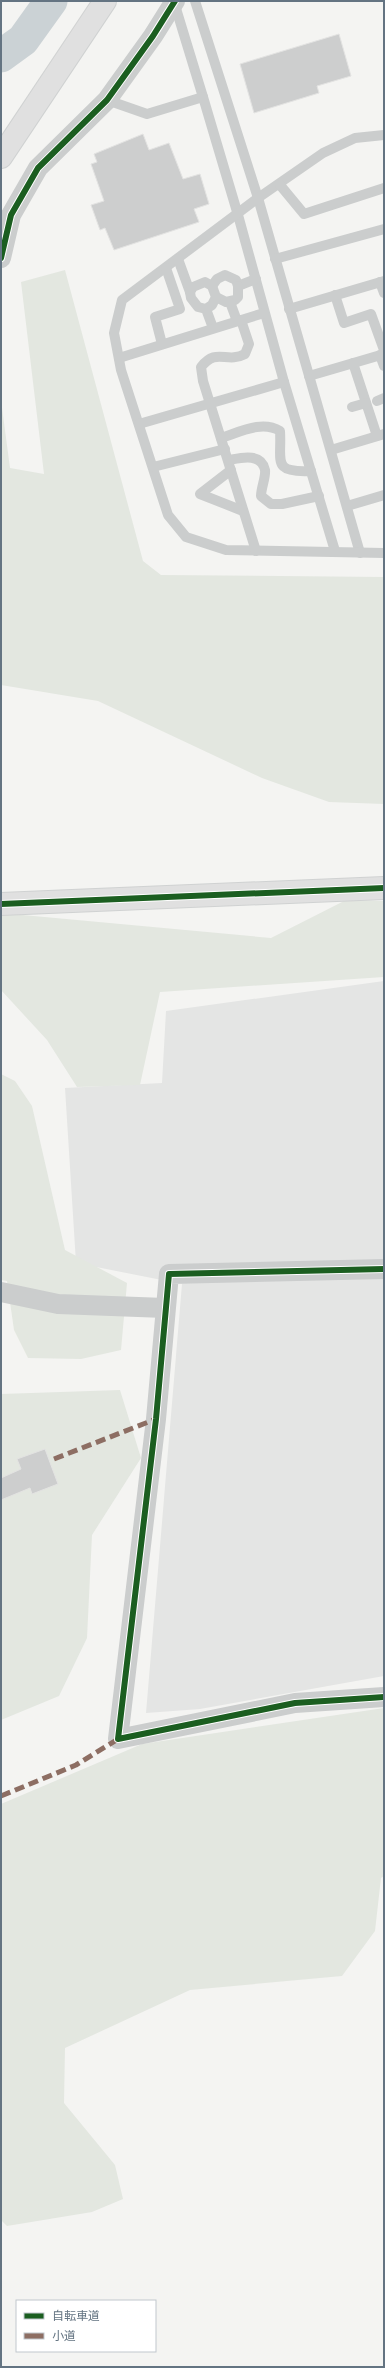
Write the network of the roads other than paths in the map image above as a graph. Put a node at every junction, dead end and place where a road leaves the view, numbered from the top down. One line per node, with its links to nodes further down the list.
1 (105, 1): 7 (street)
2 (174, 1): 4 (lane); 5 (street)
3 (195, 1): 10 (lane)
4 (203, 97): 5 (lane); 11 (lane)
5 (108, 100): 13 (street)
6 (384, 135): 8 (lane)
7 (1, 157)
8 (280, 185): 9 (lane); 10 (lane)
9 (384, 188)
10 (258, 198): 11 (lane); 15 (lane)
11 (238, 215): 14 (lane); 17 (lane)
12 (384, 229): 15 (lane)
13 (1, 258)
14 (178, 259): 16 (lane); 21 (lane)
15 (275, 260): 27 (lane)
16 (166, 268): 31 (lane); 33 (lane)
17 (256, 279): 20 (lane); 28 (lane)
18 (382, 281): 22 (lane); 23 (lane)
19 (212, 286): 20 (lane); 21 (lane); 24 (lane)
20 (238, 286): 25 (lane)
21 (190, 292): 26 (lane)
22 (384, 293)
23 (335, 295): 27 (lane); 32 (lane)
24 (216, 297): 25 (lane); 26 (lane)
25 (230, 302): 29 (lane)
26 (206, 309): 30 (lane)
27 (290, 309): 36 (lane)
28 (264, 313): 29 (lane); 37 (lane)
29 (239, 320): 30 (lane); 38 (lane)
30 (213, 328): 31 (lane)
31 (162, 344): 33 (lane)
32 (383, 353): 34 (lane); 35 (lane)
33 (119, 358): 41 (lane)
34 (353, 363): 36 (lane); 39 (lane)
35 (384, 366)
36 (309, 376): 45 (lane)
37 (284, 382): 38 (lane); 48 (lane)
38 (211, 402): 41 (lane); 43 (lane)
39 (366, 403): 40 (lane); 42 (lane)
40 (352, 407)
41 (139, 424): 47 (lane)
42 (381, 435): 45 (lane)
43 (222, 438): 44 (lane); 48 (lane)
44 (225, 449): 46 (lane); 47 (lane)
45 (331, 450): 51 (lane)
46 (230, 465): 50 (lane); 52 (lane); 52 (lane)
47 (153, 467): 53 (lane)
48 (311, 471): 50 (lane)
49 (384, 495): 51 (lane)
50 (319, 496): 54 (lane)
51 (347, 506): 55 (lane)
52 (243, 511): 53 (lane)
53 (256, 551): 54 (lane)
54 (335, 551): 55 (lane)
55 (360, 553): 56 (lane)
56 (384, 553)
57 (384, 888): 58 (street)
58 (1, 904)
59 (384, 1269): 61 (street)
60 (1, 1292): 61 (street)
61 (165, 1308): 62 (street)
62 (384, 1697)

